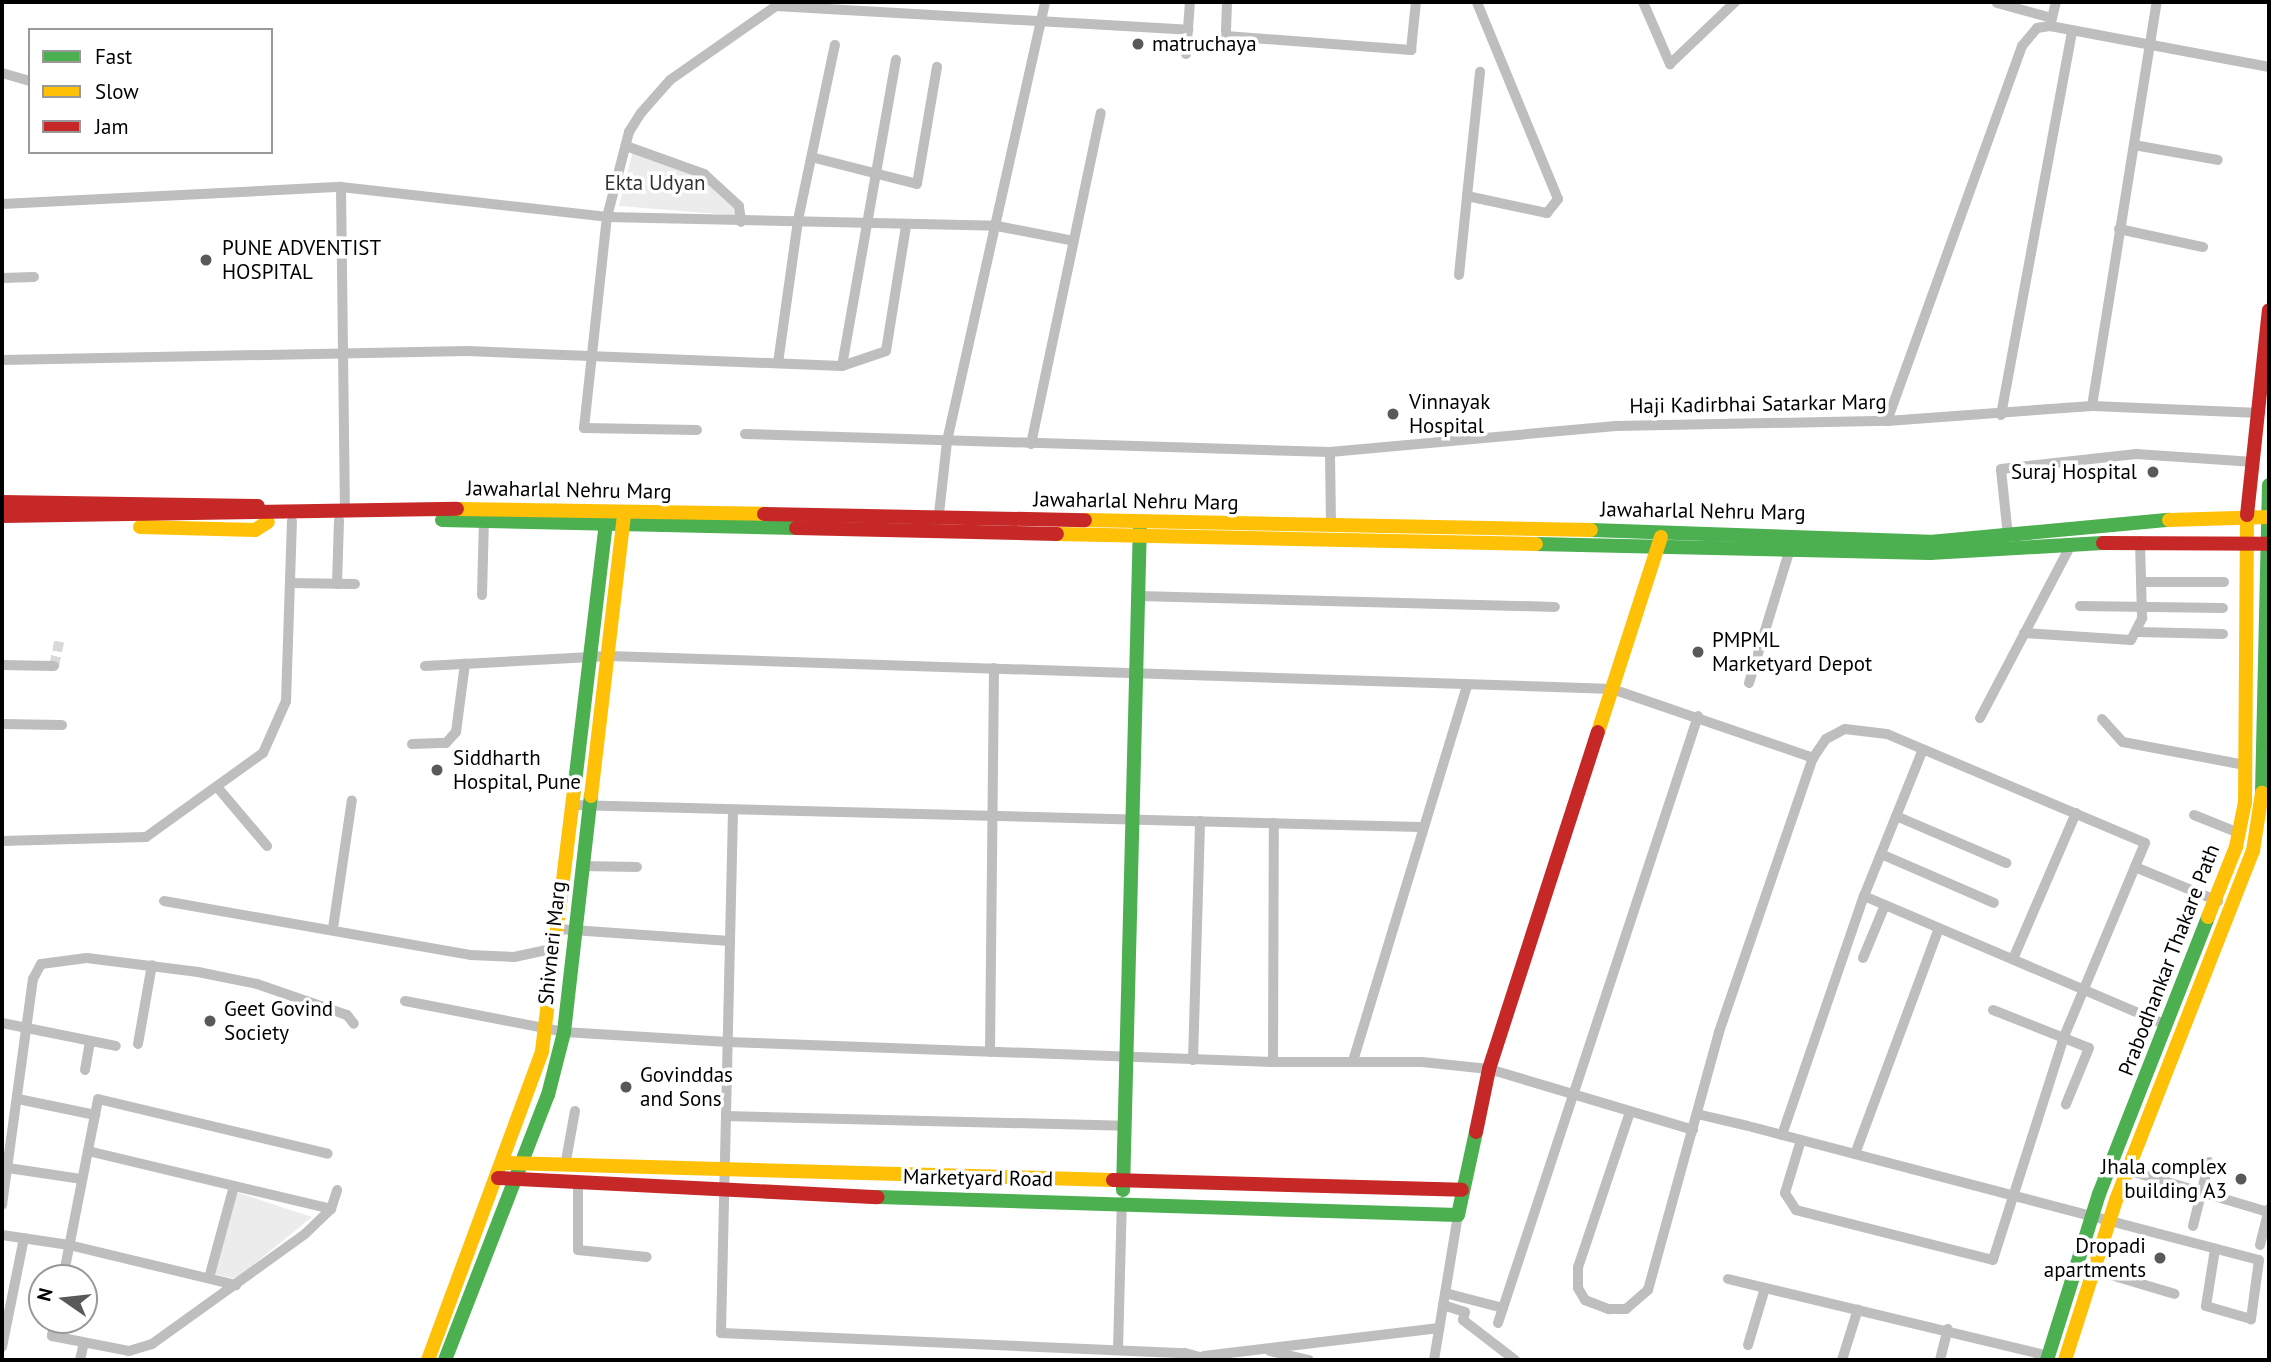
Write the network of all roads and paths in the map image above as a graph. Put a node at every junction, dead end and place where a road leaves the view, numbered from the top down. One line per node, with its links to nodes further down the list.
1 (936, 2): 13 (street)
2 (1045, 2): 14 (street)
3 (1190, 2): 16 (street)
4 (1227, 2): 5 (street)
5 (1416, 2)
6 (1477, 2): 34 (street)
7 (1643, 2): 8 (street)
8 (1735, 2)
9 (2056, 2): 15 (street)
10 (2157, 2): 19 (street)
11 (1997, 3): 15 (street)
12 (779, 4): 13 (street); 29 (street)
13 (936, 15): 14 (street)
14 (1041, 22): 16 (street); 41 (street)
15 (2051, 22): 17 (street); 57 (street)
16 (1188, 30): 20 (street)
17 (2072, 32): 19 (street); 56 (street)
18 (835, 46): 30 (street)
19 (2150, 48): 22 (street); 28 (street)
20 (1186, 54)
21 (896, 60): 32 (street)
22 (2269, 66)
23 (937, 67): 32 (street)
24 (1480, 72): 34 (street)
25 (2, 74): 26 (street)
26 (28, 81)
27 (1101, 113): 43 (street)
28 (2134, 145): 31 (street); 42 (street)
29 (626, 146): 36 (street); 38 (street)
30 (814, 159): 32 (street); 37 (street)
31 (2218, 160)
32 (875, 174): 39 (street)
33 (341, 187): 35 (street); 36 (street); 49 (street)
34 (1467, 195): 45 (street)
35 (2, 204)
36 (607, 217): 38 (street); 50 (street)
37 (798, 220): 38 (street); 39 (street); 52 (street)
38 (741, 222)
39 (867, 225): 40 (street); 53 (street)
40 (906, 226): 41 (street); 53 (street)
41 (997, 226): 43 (street); 60 (street)
42 (2119, 229): 44 (street); 54 (street)
43 (1074, 241): 61 (street)
44 (2203, 247)
45 (1459, 275)
46 (34, 277): 47 (street)
47 (2, 278)
48 (2269, 310): 55 (main road, Prabodhankar Thakare Path)
49 (340, 353): 50 (street); 51 (street); 66 (street)
50 (592, 358): 52 (street); 58 (street)
51 (2, 359)
52 (778, 363): 53 (street)
53 (842, 366)
54 (2092, 406): 55 (street, Haji Kadirbhai Satarkar Marg); 56 (street, Haji Kadirbhai Satarkar Marg)
55 (2260, 413): 63 (main road, Prabodhankar Thakare Path)
56 (2001, 415): 57 (street, Haji Kadirbhai Satarkar Marg)
57 (1887, 421): 62 (street, Haji Kadirbhai Satarkar Marg)
58 (697, 430)
59 (745, 434): 60 (street, Haji Kadirbhai Satarkar Marg)
60 (947, 441): 61 (street, Haji Kadirbhai Satarkar Marg); 76 (street)
61 (1031, 444): 62 (street, Haji Kadirbhai Satarkar Marg)
62 (1330, 452): 77 (street)
63 (2254, 462): 68 (main road, Prabodhankar Thakare Path); 80 (street)
64 (2269, 485): 70 (main road, Prabodhankar Thakare Path)
65 (2, 502): 69 (main road, Jawaharlal Nehru Marg)
66 (342, 515): 69 (main road, Jawaharlal Nehru Marg); 71 (main road, Jawaharlal Nehru Marg); 73 (main road, Jawaharlal Nehru Marg); 74 (main road, Jawaharlal Nehru Marg); 89 (street)
67 (2, 516): 69 (main road)
68 (2247, 516): 70 (main road, Jawaharlal Nehru Marg); 80 (main road, Jawaharlal Nehru Marg); 85 (main road, Prabodhankar Thakare Path)
69 (268, 517): 73 (main road, Jawaharlal Nehru Marg); 75 (main road, Jawaharlal Nehru Marg)
70 (2267, 517): 83 (main road, Prabodhankar Thakare Path)
71 (607, 518): 72 (main road, Jawaharlal Nehru Marg); 74 (main road, Jawaharlal Nehru Marg); 101 (main road, Shivneri Marg)
72 (624, 518): 76 (main road, Jawaharlal Nehru Marg); 100 (main road, Shivneri Marg)
73 (292, 521): 88 (street)
74 (484, 521): 91 (street)
75 (2, 524)
76 (938, 524): 78 (main road, Jawaharlal Nehru Marg)
77 (1331, 525): 78 (main road, Jawaharlal Nehru Marg); 79 (main road, Jawaharlal Nehru Marg)
78 (1140, 528): 79 (main road, Jawaharlal Nehru Marg); 92 (main road)
79 (1661, 537): 80 (main road, Jawaharlal Nehru Marg); 84 (main road, Jawaharlal Nehru Marg); 110 (main road)
80 (2001, 541): 82 (main road, Jawaharlal Nehru Marg); 84 (main road, Jawaharlal Nehru Marg)
81 (2140, 541): 82 (main road, Jawaharlal Nehru Marg); 85 (main road, Jawaharlal Nehru Marg); 86 (street)
82 (2071, 545): 98 (street)
83 (2267, 545): 85 (main road, Jawaharlal Nehru Marg); 196 (main road, Prabodhankar Thakare Path)
84 (1791, 546): 108 (street)
85 (2245, 546): 119 (main road, Prabodhankar Thakare Path)
86 (2141, 582): 87 (street); 94 (street)
87 (2224, 582)
88 (290, 583): 89 (street); 120 (street)
89 (337, 584): 90 (street)
90 (355, 584)
91 (482, 595)
92 (1139, 596): 95 (street); 107 (main road)
93 (2080, 606): 94 (street)
94 (2142, 606): 96 (street); 97 (street)
95 (1555, 607)
96 (2223, 608)
97 (2138, 632): 98 (street); 99 (street)
98 (2024, 634): 112 (street)
99 (2223, 634)
100 (609, 656): 101 (street); 106 (street); 123 (main road, Shivneri Marg)
101 (589, 661): 102 (street); 122 (main road, Shivneri Marg)
102 (465, 664): 105 (street); 116 (street)
103 (2, 665): 104 (street)
104 (54, 666)
105 (425, 666)
106 (994, 668): 107 (street); 127 (street)
107 (1136, 673): 109 (street); 129 (main road)
108 (1749, 683)
109 (1467, 685): 110 (street); 132 (street)
110 (1612, 689): 111 (street); 174 (main road)
111 (1698, 716): 118 (street); 176 (street)
112 (1980, 718)
113 (2102, 719): 119 (street)
114 (2, 724): 115 (street)
115 (62, 725)
116 (412, 744)
117 (1923, 749): 118 (street); 125 (street); 128 (street)
118 (1814, 758): 181 (street)
119 (2245, 765): 133 (main road, Prabodhankar Thakare Path)
120 (218, 788): 134 (street); 135 (street)
121 (352, 800): 146 (street)
122 (573, 805): 123 (street); 148 (main road, Shivneri Marg)
123 (589, 806): 124 (street); 138 (main road, Shivneri Marg)
124 (733, 811): 127 (street); 150 (street)
125 (2076, 813): 140 (street); 153 (street)
126 (2194, 815): 133 (street)
127 (993, 816): 129 (street); 169 (street)
128 (1896, 816): 136 (street); 137 (street)
129 (1133, 820): 130 (street); 170 (main road)
130 (1200, 821): 131 (street); 171 (street)
131 (1274, 823): 132 (street); 173 (street)
132 (1421, 827): 172 (street)
133 (2239, 833): 143 (main road, Prabodhankar Thakare Path)
134 (2, 841)
135 (267, 846)
136 (1881, 854): 141 (street); 144 (street)
137 (2006, 863)
138 (582, 866): 139 (street); 149 (main road, Shivneri Marg)
139 (637, 867)
140 (2135, 867): 143 (street); 155 (street)
141 (1864, 896): 145 (street); 186 (street)
142 (164, 901): 146 (street)
143 (2218, 901): 160 (main road, Prabodhankar Thakare Path)
144 (1994, 903)
145 (1885, 905): 147 (street); 152 (street)
146 (333, 928): 151 (street)
147 (1939, 928): 153 (street); 190 (street)
148 (558, 929): 149 (street); 151 (main road, Shivneri Marg)
149 (574, 930): 150 (street); 163 (main road, Shivneri Marg)
150 (730, 941): 166 (street)
151 (556, 948): 161 (main road, Shivneri Marg)
152 (1863, 958)
153 (2013, 959): 155 (street)
154 (152, 965): 159 (street); 162 (street); 167 (street)
155 (2082, 989): 160 (street); 164 (street)
156 (404, 1001): 161 (street)
157 (1993, 1010): 164 (street)
158 (2, 1023): 162 (street)
159 (354, 1024)
160 (2167, 1025): 214 (main road, Prabodhankar Thakare Path)
161 (545, 1029): 163 (street); 192 (main road, Shivneri Marg)
162 (29, 1030): 165 (street); 177 (street)
163 (564, 1032): 166 (street); 193 (main road, Shivneri Marg)
164 (2064, 1037): 178 (street); 208 (street)
165 (90, 1041): 168 (street); 175 (street)
166 (728, 1042): 169 (street); 183 (street)
167 (138, 1044)
168 (116, 1046)
169 (990, 1052): 170 (street)
170 (1126, 1058): 171 (street); 184 (main road)
171 (1193, 1060): 173 (street)
172 (1353, 1061): 173 (street); 174 (street)
173 (1273, 1062)
174 (1489, 1069): 176 (street); 205 (main road)
175 (86, 1070)
176 (1571, 1095): 180 (street); 231 (street)
177 (18, 1099): 182 (street); 195 (street)
178 (2066, 1104)
179 (575, 1111): 194 (street)
180 (1630, 1112): 185 (street); 185 (street)
181 (1698, 1114): 185 (street); 186 (street)
182 (95, 1115): 188 (street); 189 (street)
183 (726, 1116): 184 (street); 197 (street)
184 (1124, 1126): 201 (main road)
185 (1693, 1130)
186 (1782, 1135): 187 (street)
187 (1801, 1140): 190 (street); 208 (street)
188 (88, 1151): 199 (street); 203 (street)
189 (328, 1154)
190 (1855, 1154): 208 (street)
191 (2209, 1162): 207 (street)
192 (504, 1163): 193 (main road, Marketyard Road); 198 (main road, Shivneri Marg)
193 (521, 1165): 194 (main road, Marketyard Road); 200 (main road, Shivneri Marg)
194 (565, 1166): 197 (main road, Marketyard Road)
195 (8, 1168): 199 (street); 210 (street)
196 (2127, 1170): 207 (street); 215 (main road, Prabodhankar Thakare Path)
197 (725, 1173): 201 (main road, Marketyard Road); 206 (street)
198 (498, 1178): 200 (main road, Marketyard Road); 245 (main road, Shivneri Marg)
199 (82, 1179): 219 (street)
200 (515, 1180): 202 (main road, Marketyard Road); 246 (main road, Shivneri Marg)
201 (1123, 1183): 205 (main road, Marketyard Road); 209 (main road)
202 (578, 1184): 206 (main road, Marketyard Road); 222 (street)
203 (234, 1186): 211 (street); 225 (street)
204 (337, 1190): 211 (street)
205 (1462, 1190): 213 (main road)
206 (724, 1192): 209 (main road, Marketyard Road); 241 (street)
207 (2201, 1193): 212 (street); 216 (street)
208 (2016, 1196): 214 (street)
209 (1122, 1202): 213 (main road, Marketyard Road); 241 (street)
210 (2, 1205)
211 (331, 1209): 227 (street)
212 (2269, 1211): 220 (street)
213 (1458, 1214): 230 (street)
214 (2092, 1217): 215 (street); 243 (main road, Prabodhankar Thakare Path)
215 (2109, 1221): 221 (street); 224 (main road, Prabodhankar Thakare Path)
216 (2193, 1226)
217 (2, 1235): 218 (street)
218 (24, 1238): 219 (street); 239 (street)
219 (69, 1245): 223 (street); 225 (street)
220 (2260, 1245)
221 (2215, 1249): 221 (street)
222 (647, 1257)
223 (66, 1264)
224 (2094, 1270): 229 (street); 252 (main road, Prabodhankar Thakare Path)
225 (209, 1278): 227 (street)
226 (1728, 1279): 228 (street)
227 (236, 1285): 237 (street)
228 (1765, 1288): 232 (street); 238 (street)
229 (2175, 1294)
230 (1444, 1299): 231 (street); 234 (street); 249 (street)
231 (1503, 1308): 233 (street)
232 (1858, 1309): 235 (street); 250 (street)
233 (1498, 1323)
234 (1439, 1328): 240 (street); 248 (street)
235 (1948, 1329): 243 (street); 251 (street)
236 (52, 1334): 237 (street)
237 (84, 1343): 244 (street)
238 (1748, 1345)
239 (2, 1347)
240 (1268, 1349): 242 (street); 247 (street)
241 (1118, 1350): 242 (street)
242 (1208, 1358)
243 (2048, 1358)
244 (80, 1360)
245 (428, 1360)
246 (445, 1360)
247 (1309, 1360)
248 (1434, 1360)
249 (1515, 1360)
250 (1842, 1360)
251 (1940, 1360)
252 (2068, 1360)

